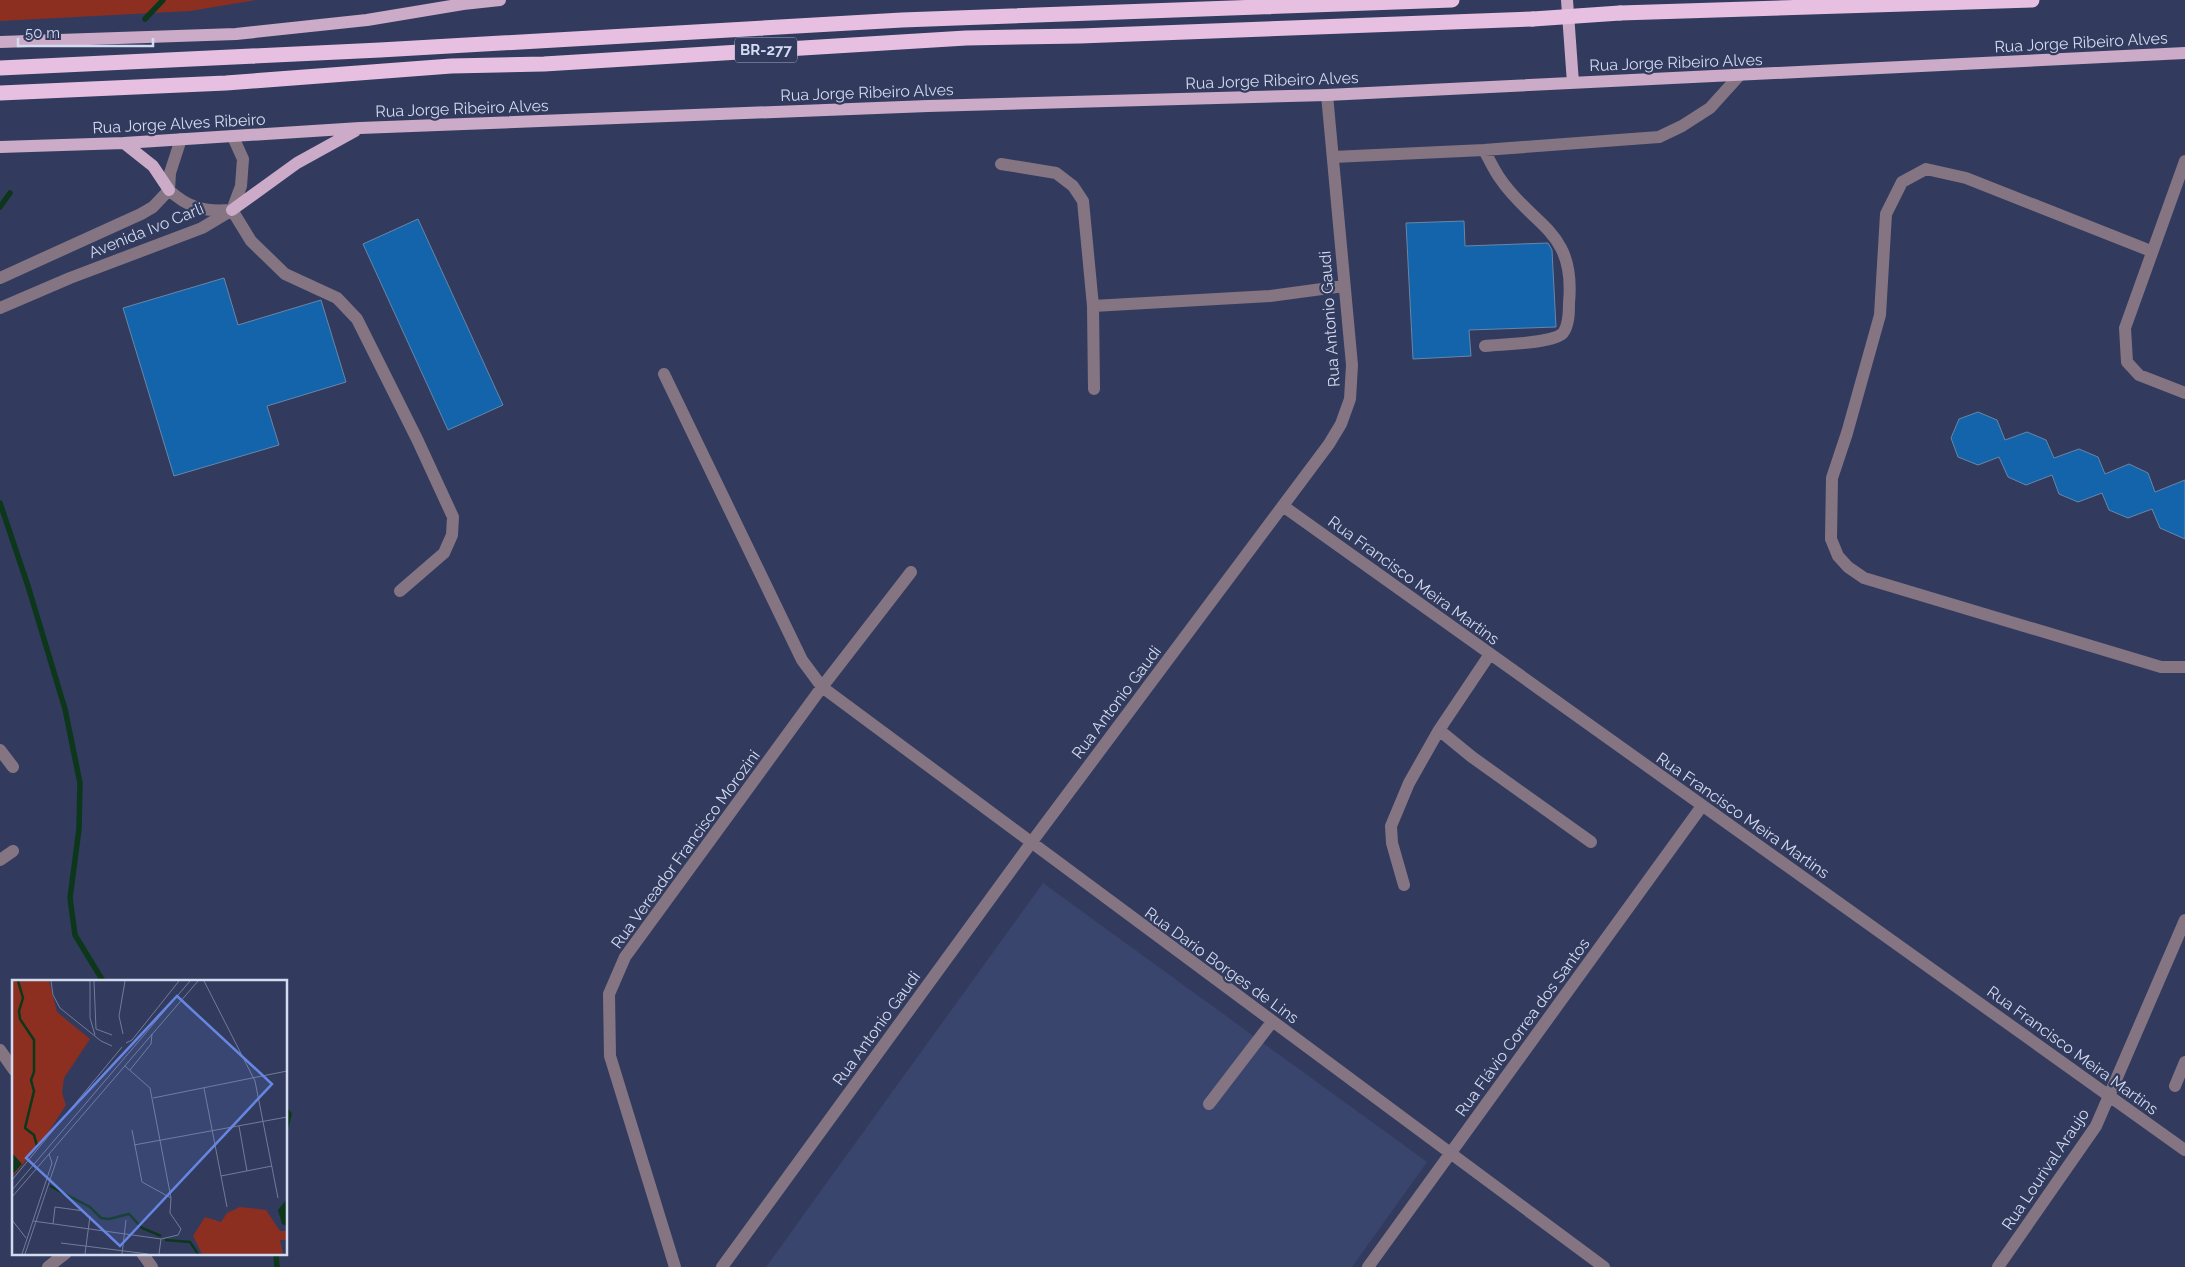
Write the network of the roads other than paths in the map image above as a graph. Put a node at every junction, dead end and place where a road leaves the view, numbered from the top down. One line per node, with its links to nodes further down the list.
1 (500, 0): 5 (main road)
2 (1452, 0): 7 (highway, BR-277)
3 (1567, 0): 9 (main road)
4 (2032, 0): 10 (highway, BR-277, bridge)
5 (0, 42)
6 (2185, 53): 8 (main road, Rua Jorge Ribeiro Alves)
7 (0, 68)
8 (1738, 77): 9 (main road, Rua Jorge Ribeiro Alves); 17 (street)
9 (1572, 83): 11 (main road, Rua Jorge Ribeiro Alves)
10 (0, 92)
11 (1327, 95): 12 (main road, Rua Jorge Ribeiro Alves); 18 (street, Rua Antonio Gaudi)
12 (360, 128): 13 (main road, Rua Jorge Alves Ribeiro); 22 (main road)
13 (233, 137): 14 (main road, Rua Jorge Alves Ribeiro); 22 (street)
14 (181, 139): 15 (main road, Rua Jorge Alves Ribeiro); 21 (street, Avenida Ivo Carli)
15 (124, 142): 16 (main road, Rua Jorge Alves Ribeiro); 21 (main road)
16 (0, 147)
17 (1484, 150): 18 (street); 28 (street)
18 (1333, 157): 25 (street, Rua Antonio Gaudi)
19 (2185, 162): 23 (street)
20 (1001, 164): 26 (street)
21 (169, 190): 22 (street); 24 (street, Avenida Ivo Carli)
22 (232, 210): 27 (street, Avenida Ivo Carli); 34 (street)
23 (2151, 251): 31 (street); 36 (street)
24 (0, 278)
25 (1344, 286): 26 (street); 32 (street, Rua Antonio Gaudi)
26 (1093, 306): 30 (street)
27 (0, 308)
28 (1485, 346)
29 (664, 374): 37 (street, Rua Dario Borges de Lins)
30 (1094, 389)
31 (2185, 393)
32 (1283, 506): 35 (street, Rua Francisco Meira Martins); 43 (street, Rua Antonio Gaudi)
33 (911, 572): 37 (street, Rua Vereador Francisco Morozini)
34 (400, 591)
35 (1490, 654): 38 (street); 41 (street, Rua Francisco Meira Martins)
36 (2185, 667)
37 (822, 688): 43 (street, Rua Dario Borges de Lins); 61 (street, Rua Vereador Francisco Morozini)
38 (1439, 730): 42 (street); 46 (street)
39 (0, 750): 40 (street)
40 (12, 767)
41 (1702, 806): 53 (street, Rua Francisco Meira Martins); 56 (street, Rua Flávio Correa dos Santos)
42 (1591, 842)
43 (1031, 844): 48 (street, Rua Dario Borges de Lins); 62 (street, Rua Antonio Gaudi)
44 (13, 851): 45 (street)
45 (0, 860)
46 (1404, 885)
47 (2185, 920): 53 (street, Rua Lourival Araujo)
48 (1272, 1022): 54 (street); 56 (street, Rua Dario Borges de Lins)
49 (0, 1050): 51 (street)
50 (2185, 1062): 52 (street)
51 (12, 1067)
52 (2176, 1086)
53 (2109, 1095): 55 (street, Rua Francisco Meira Martins); 65 (street, Rua Lourival Araujo)
54 (1209, 1104)
55 (2185, 1150)
56 (1450, 1154): 63 (street, Rua Flávio Correa dos Santos); 64 (street, Rua Dario Borges de Lins)
57 (65, 1254): 59 (street)
58 (143, 1254): 60 (street)
59 (48, 1267)
60 (152, 1267)
61 (675, 1267)
62 (722, 1267)
63 (1368, 1267)
64 (1604, 1267)
65 (1998, 1267)

